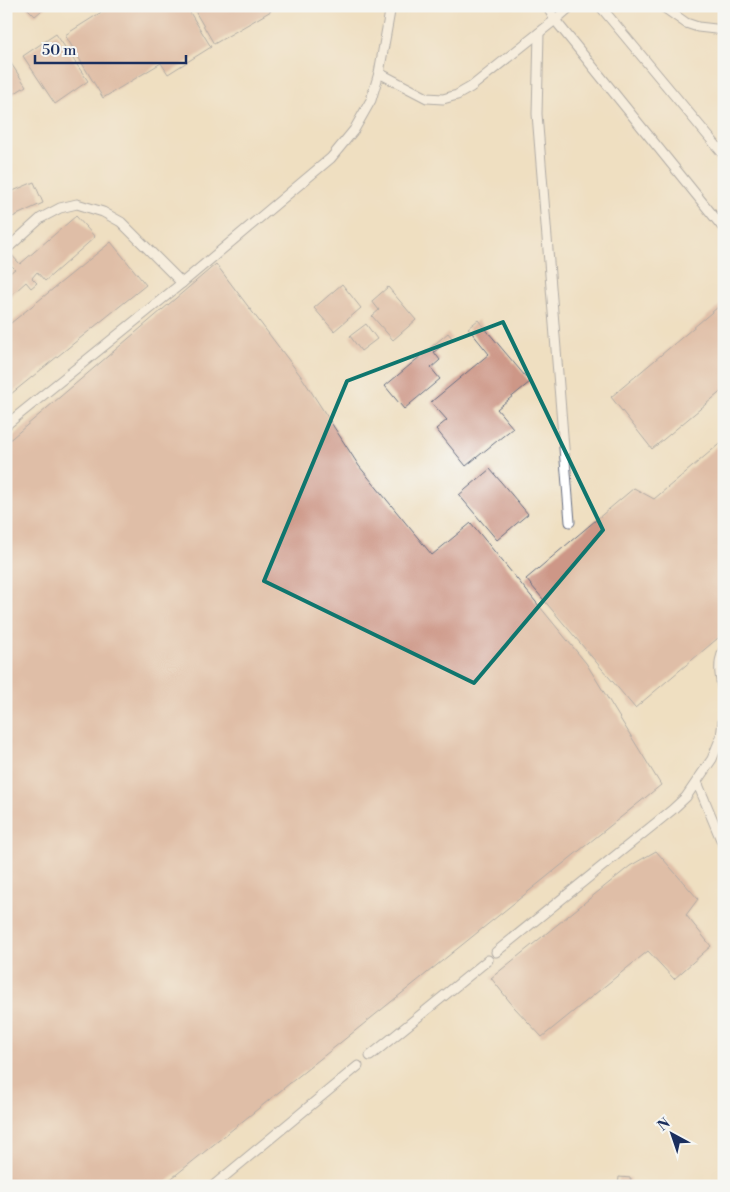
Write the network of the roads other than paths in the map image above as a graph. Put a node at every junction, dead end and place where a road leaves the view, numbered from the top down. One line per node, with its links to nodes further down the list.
1 (391, 6): 9 (lane)
2 (547, 6): 6 (lane)
3 (570, 6): 6 (lane)
4 (600, 6): 10 (lane)
5 (662, 6): 7 (lane)
6 (555, 20): 8 (lane); 11 (lane)
7 (724, 30)
8 (539, 34): 9 (lane); 15 (lane)
9 (379, 73): 13 (lane)
10 (724, 155)
11 (724, 229)
12 (9, 247): 13 (lane)
13 (182, 283): 14 (lane)
14 (6, 424)
15 (570, 522)
16 (724, 649): 17 (lane)
17 (724, 696)
18 (724, 714): 19 (lane)
19 (697, 782): 20 (lane); 21 (lane)
20 (724, 847)
21 (496, 952)
22 (488, 960): 23 (lane)
23 (370, 1056)
24 (358, 1066): 25 (lane)
25 (213, 1186)

